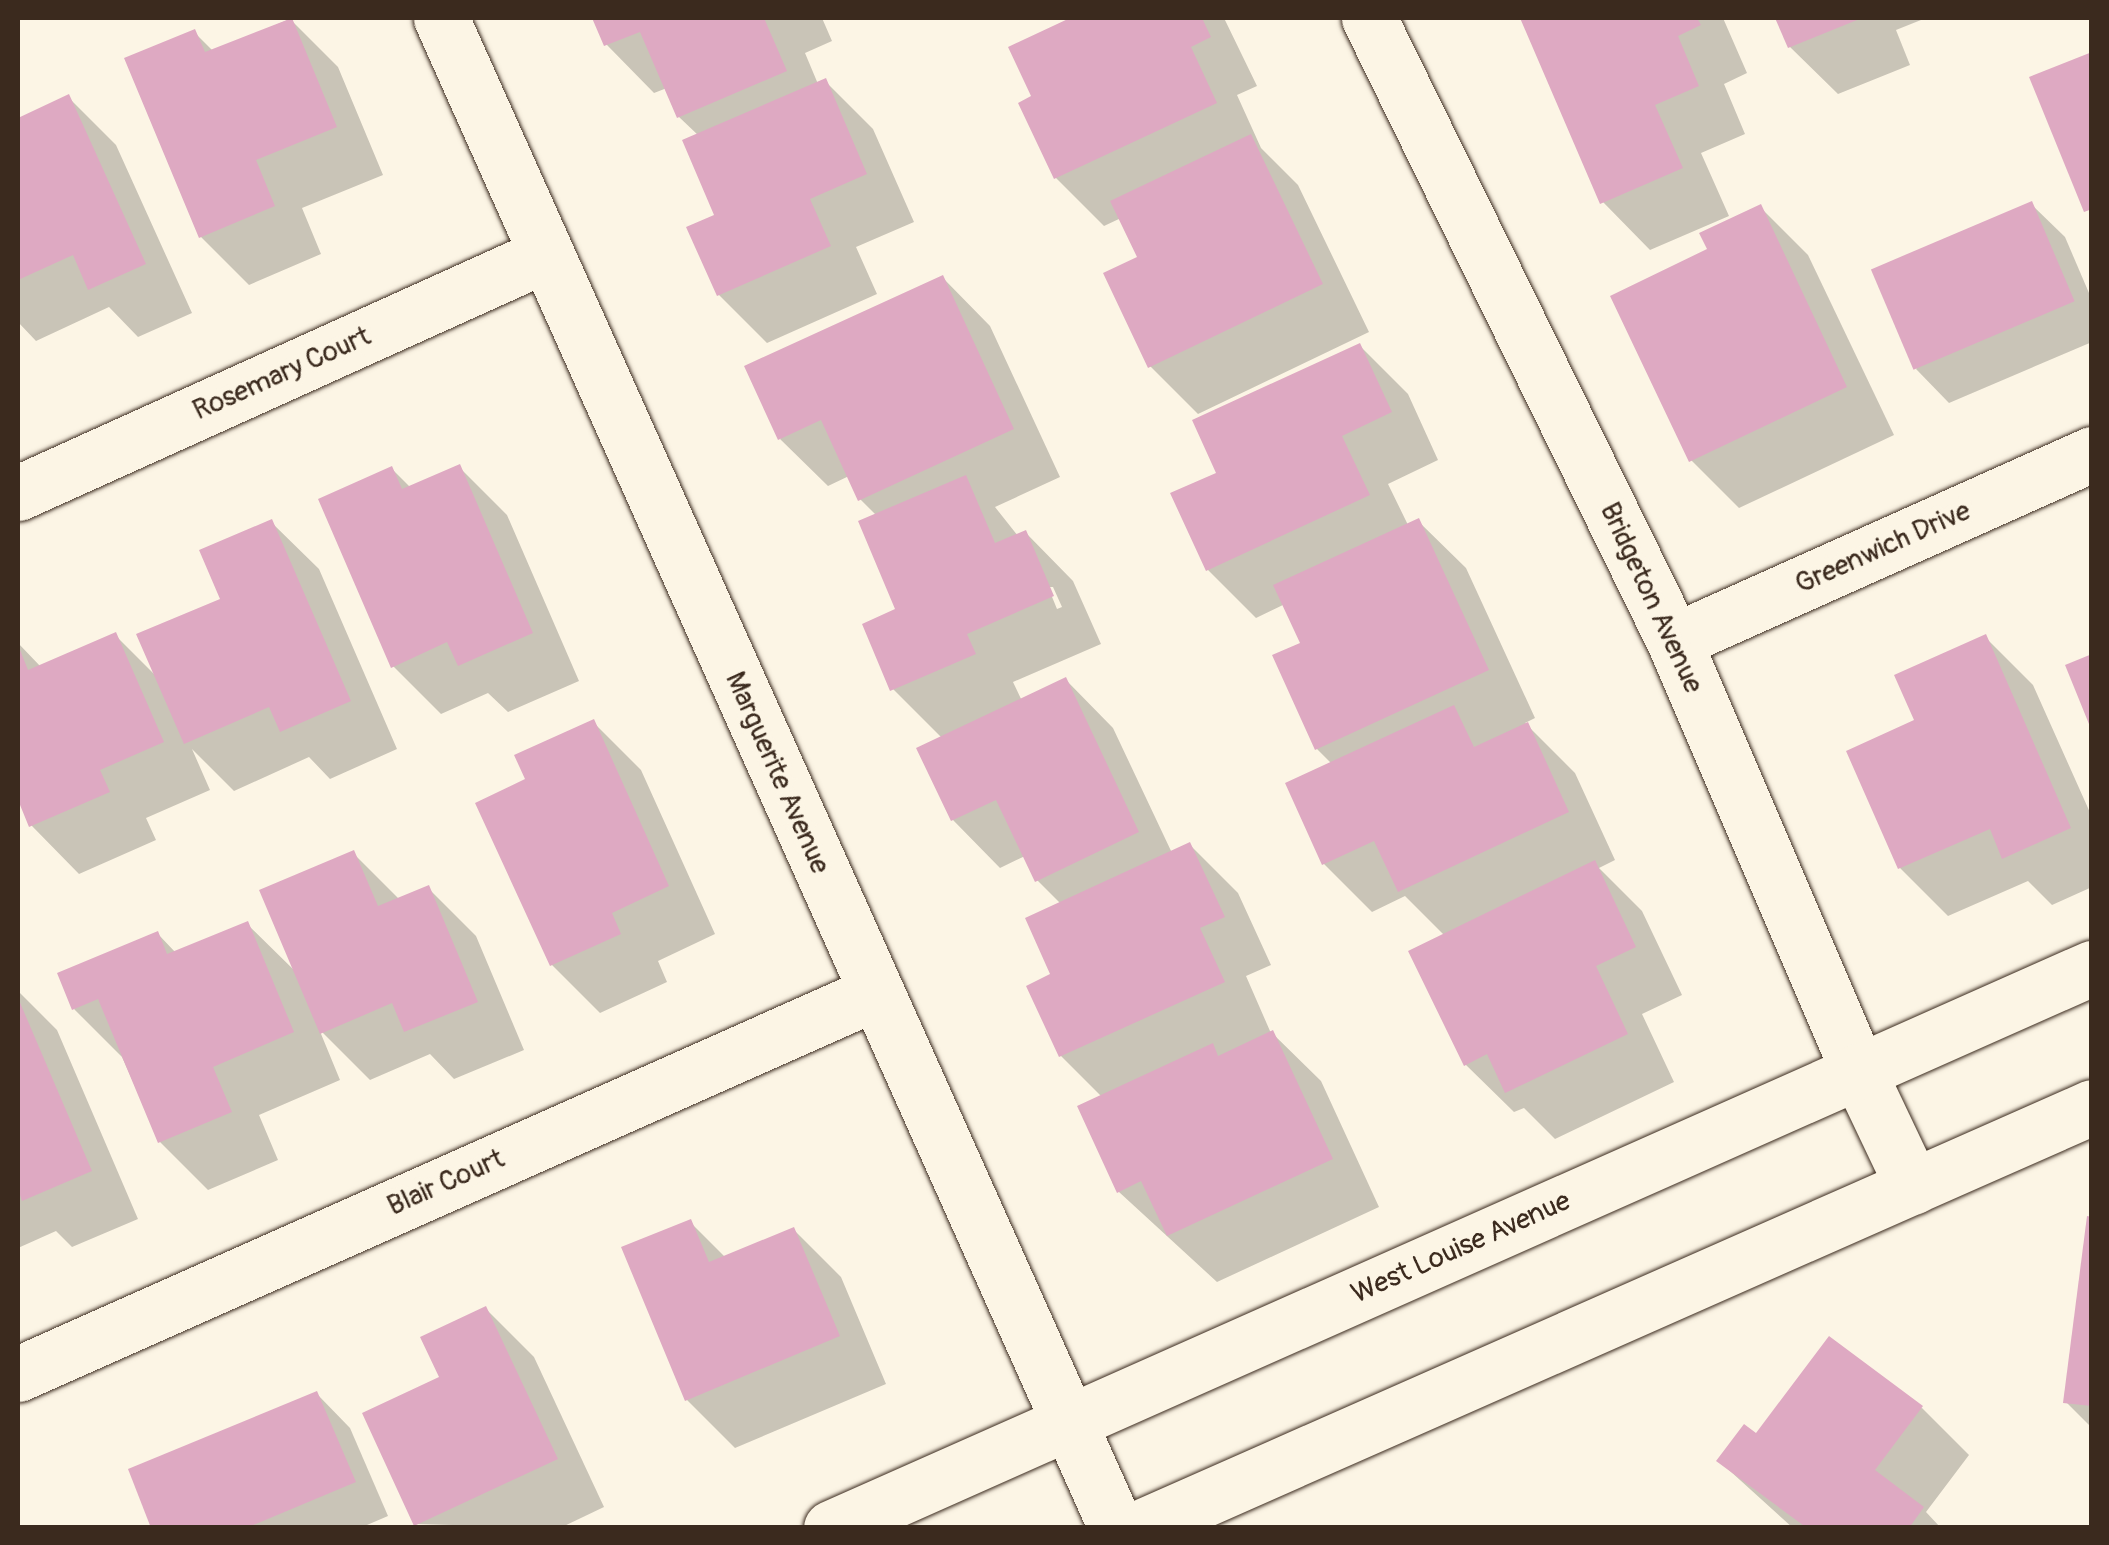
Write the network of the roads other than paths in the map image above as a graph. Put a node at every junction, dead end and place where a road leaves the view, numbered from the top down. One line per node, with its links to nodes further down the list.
1 (441, 18): 3 (street, Marguerite Avenue)
2 (1370, 18): 6 (street, Bridgeton Avenue)
3 (547, 254): 5 (street, Rosemary Court); 8 (street, Marguerite Avenue)
4 (2092, 454): 6 (street, Greenwich Drive)
5 (18, 494)
6 (1674, 641): 9 (street, Bridgeton Avenue)
7 (2092, 968): 9 (street, West Louise Avenue)
8 (875, 992): 12 (street, Blair Court); 13 (street, Marguerite Avenue)
9 (1858, 1071): 11 (street, Bridgeton Avenue); 13 (street, West Louise Avenue)
10 (2092, 1107): 11 (street)
11 (1912, 1187): 16 (street)
12 (18, 1374)
13 (1072, 1422): 14 (street, West Louise Avenue); 15 (street, Marguerite Avenue)
14 (830, 1528)
15 (1116, 1528)
16 (1139, 1528)

